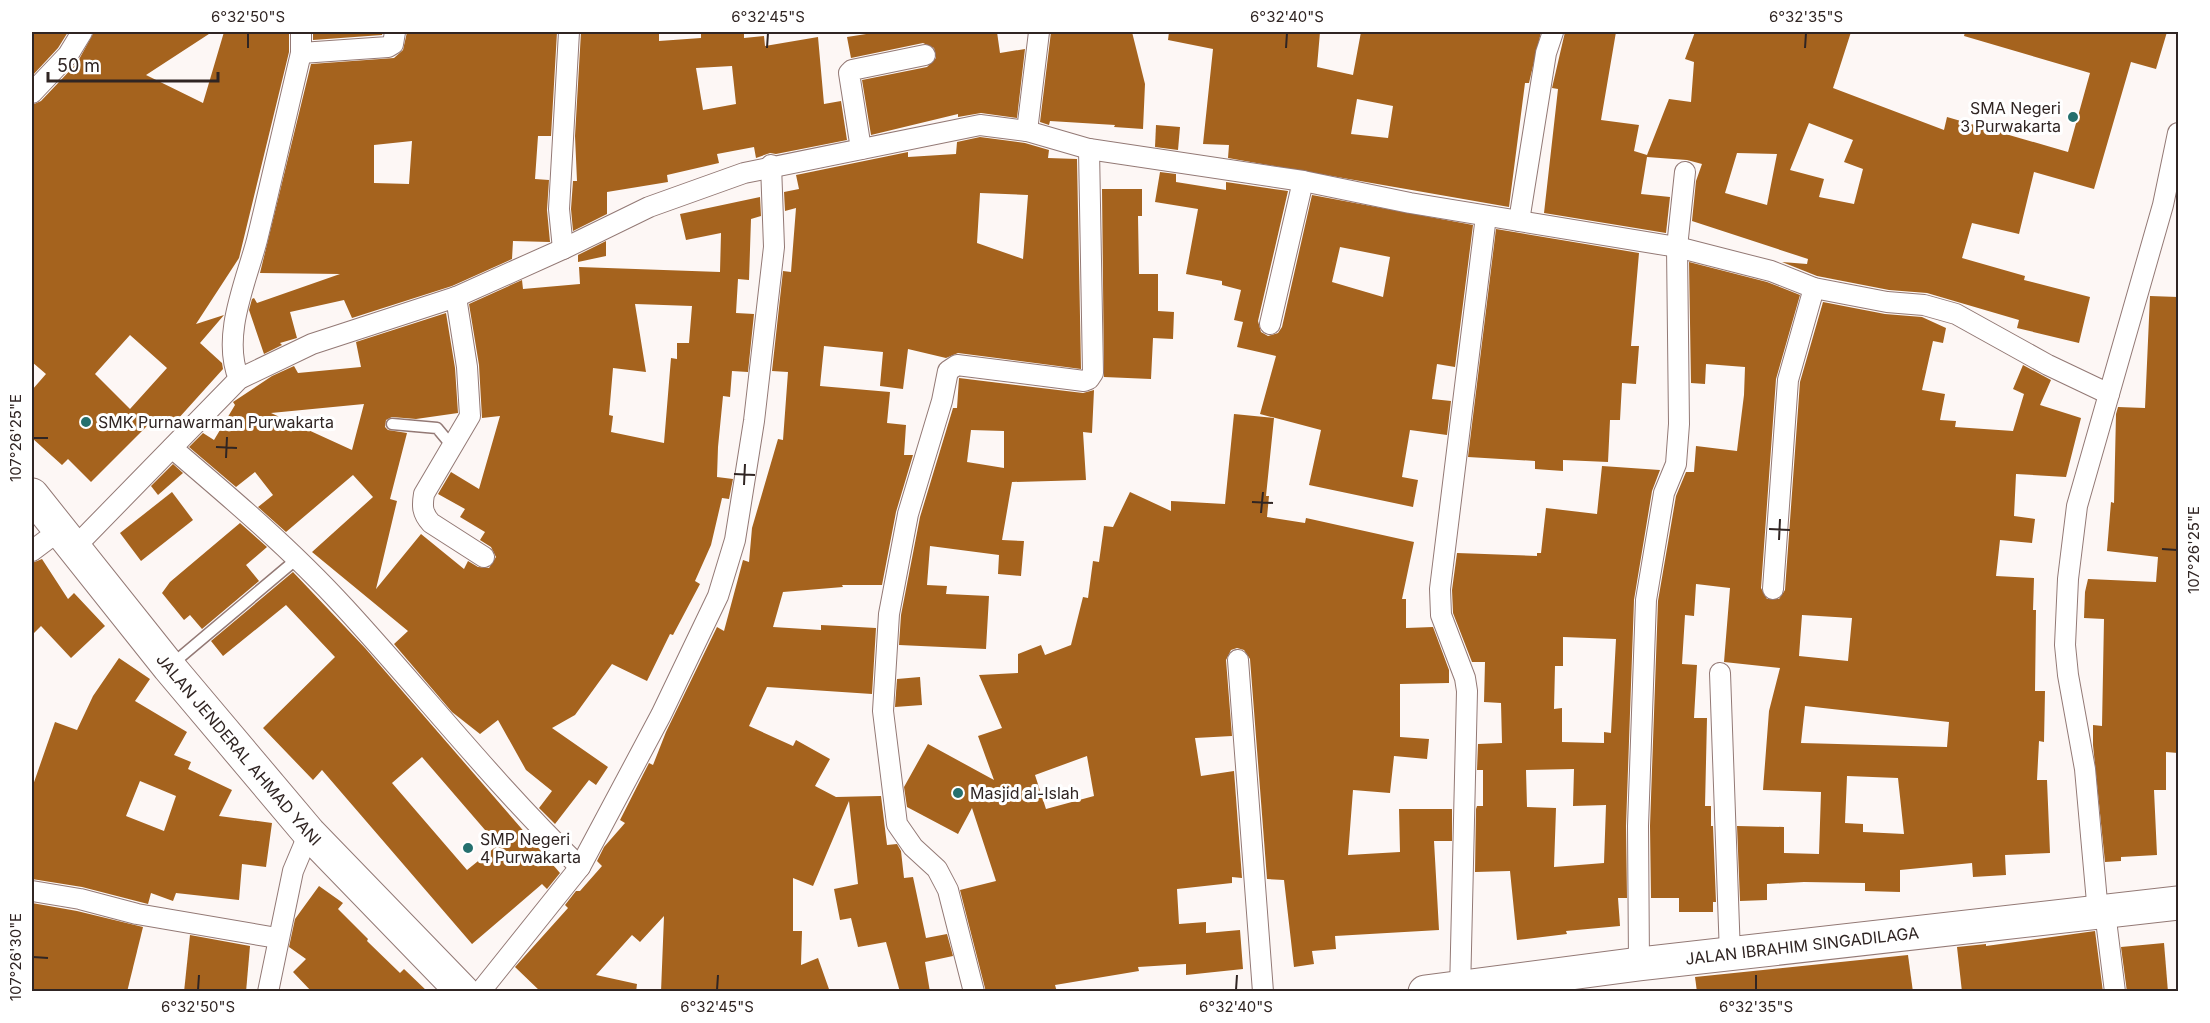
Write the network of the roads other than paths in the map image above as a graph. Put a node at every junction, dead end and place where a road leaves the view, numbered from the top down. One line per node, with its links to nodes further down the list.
1 (82, 32): 9 (street)
2 (301, 32): 7 (street)
3 (395, 32): 7 (street)
4 (568, 32): 20 (street)
5 (1039, 32): 10 (street)
6 (1553, 32): 18 (street)
7 (301, 53): 24 (street)
8 (925, 55): 12 (street)
9 (32, 93)
10 (1027, 131): 12 (street); 13 (street)
11 (2178, 133): 25 (street)
12 (861, 149): 14 (street)
13 (1089, 149): 16 (street); 50 (street)
14 (771, 165): 20 (street); 39 (street)
15 (1685, 172): 19 (street)
16 (1303, 181): 17 (street); 23 (street)
17 (1486, 216): 18 (street); 46 (street)
18 (1519, 221): 19 (street)
19 (1677, 247): 21 (street); 45 (street)
20 (563, 249): 22 (street)
21 (1814, 288): 25 (street); 34 (street)
22 (456, 297): 24 (street); 27 (street)
23 (1270, 324)
24 (239, 379): 28 (street)
25 (2109, 394): 42 (street)
26 (392, 424): 27 (lane)
27 (452, 446): 32 (street)
28 (172, 448): 30 (street); 33 (street)
29 (32, 495): 30 (highway, JALAN JENDERAL AHMAD YANI)
30 (67, 539): 31 (street); 36 (highway, JALAN JENDERAL AHMAD YANI)
31 (32, 550)
32 (484, 557)
33 (298, 558): 36 (lane); 39 (street)
34 (1773, 589)
35 (1238, 660): 51 (street)
36 (169, 667): 38 (highway, JALAN JENDERAL AHMAD YANI)
37 (1720, 673): 44 (street)
38 (309, 833): 43 (street); 48 (highway, JALAN JENDERAL AHMAD YANI)
39 (580, 867): 49 (street)
40 (32, 891): 43 (street)
41 (2178, 903): 42 (highway, JALAN IBRAHIM SINGADILAGA)
42 (2102, 913): 44 (highway, JALAN IBRAHIM SINGADILAGA); 53 (street)
43 (277, 938): 47 (street)
44 (1730, 955): 45 (highway, JALAN IBRAHIM SINGADILAGA)
45 (1639, 964): 46 (highway, JALAN IBRAHIM SINGADILAGA)
46 (1460, 990): 52 (highway, JALAN IBRAHIM SINGADILAGA)
47 (268, 992)
48 (463, 992)
49 (480, 992)
50 (974, 992)
51 (1263, 992)
52 (1425, 992)
53 (2115, 992)

